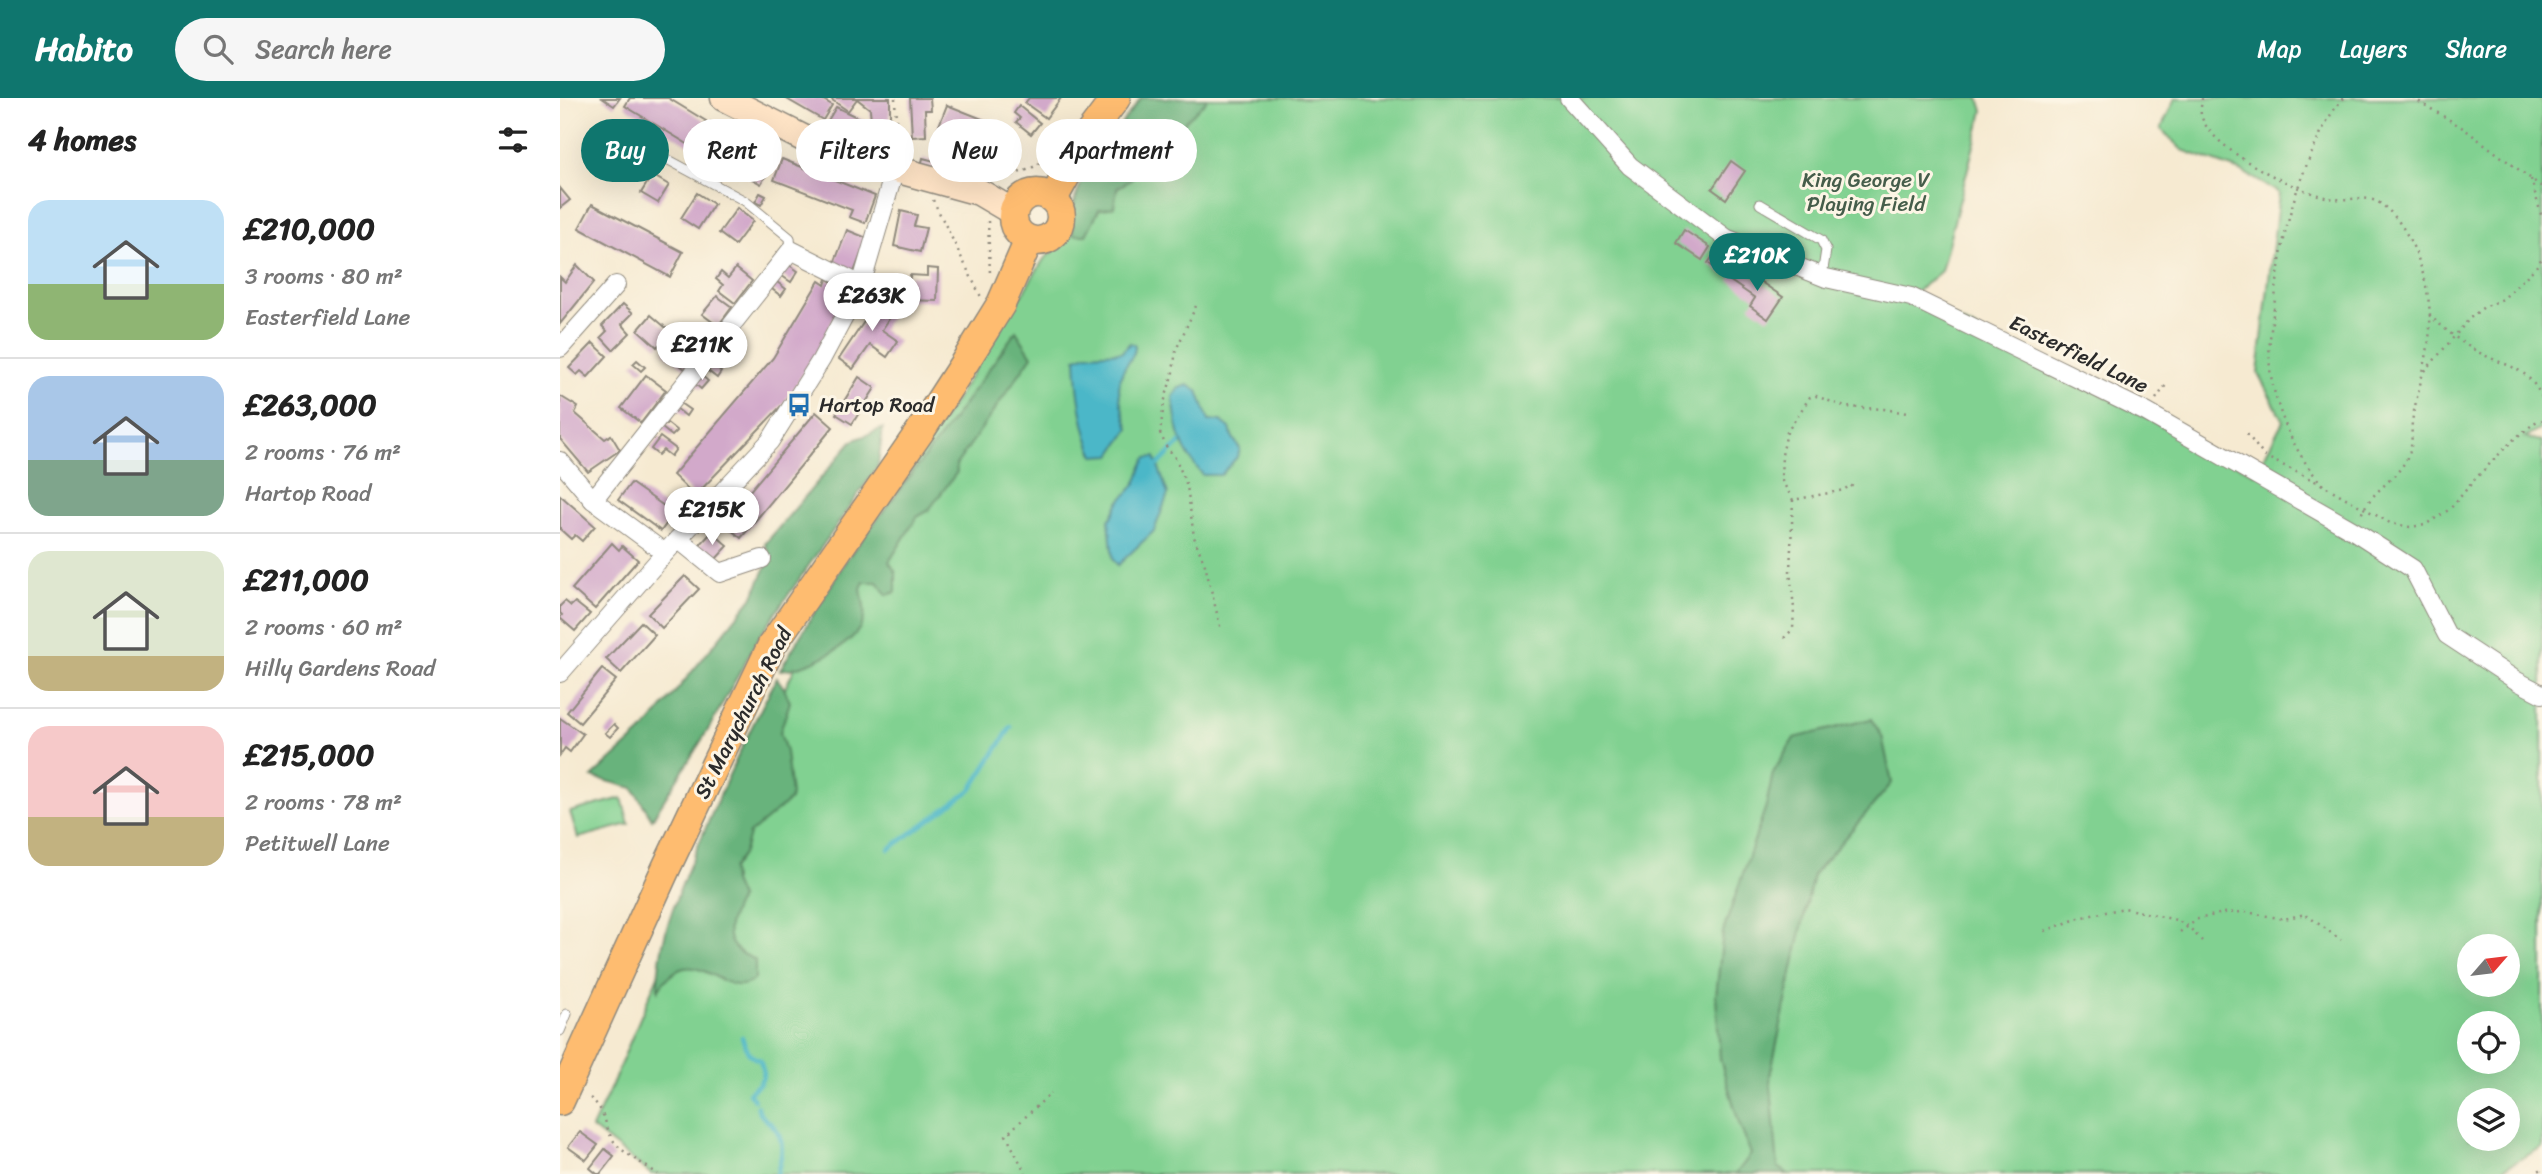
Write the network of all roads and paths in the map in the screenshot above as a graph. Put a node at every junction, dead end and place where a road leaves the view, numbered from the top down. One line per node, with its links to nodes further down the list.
1 (724, 98): 9 (main road)
2 (895, 98): 8 (path)
3 (1116, 98): 19 (main road)
4 (1569, 98): 26 (street, Easterfield Lane)
5 (2202, 98): 16 (path)
6 (2344, 98): 16 (path)
7 (2413, 98): 14 (path)
8 (895, 119)
9 (796, 134)
10 (669, 160): 24 (lane)
11 (1036, 165): 18 (path)
12 (914, 174): 13 (main road)
13 (921, 176): 18 (main road); 32 (path)
14 (2531, 179): 17 (path); 22 (path)
15 (891, 182): 29 (street)
16 (2296, 187): 31 (path); 41 (path)
17 (2542, 187)
18 (983, 195): 21 (main road); 27 (path)
19 (1053, 199): 21 (main road); 23 (main road)
20 (1760, 204): 26 (lane)
21 (1013, 212): 23 (main road)
22 (2542, 218)
23 (1029, 240): 32 (main road, St Marychurch Road)
24 (791, 250): 29 (street); 43 (street)
25 (2542, 258): 33 (path)
26 (1822, 276): 52 (street, Easterfield Lane)
27 (990, 278)
28 (616, 285): 34 (street)
29 (861, 285): 46 (street)
30 (1196, 306): 49 (path)
31 (2429, 315): 33 (path); 35 (path)
32 (992, 319): 62 (main road, St Marychurch Road)
33 (2454, 337): 35 (path); 36 (path)
34 (560, 348)
35 (2425, 371): 45 (path)
36 (2542, 397)
37 (1907, 413): 44 (path)
38 (2542, 420): 45 (path)
39 (2247, 434): 41 (path)
40 (560, 461): 43 (street)
41 (2323, 485): 45 (path)
42 (1853, 487): 44 (path)
43 (593, 500): 47 (street)
44 (1793, 500): 50 (path)
45 (2363, 508)
46 (678, 539): 47 (street); 48 (street)
47 (664, 553): 51 (street)
48 (762, 559)
49 (1221, 630)
50 (1784, 638)
51 (560, 673)
52 (2542, 694)
53 (2188, 926): 54 (path); 55 (path); 56 (path); 57 (path)
54 (2045, 931)
55 (2180, 932)
56 (2342, 940)
57 (2202, 941)
58 (567, 1014): 59 (lane)
59 (560, 1031)
60 (1051, 1093): 65 (path)
61 (590, 1098): 64 (path)
62 (560, 1101)
63 (2542, 1169): 66 (path)
64 (658, 1174)
65 (1026, 1174)
66 (2533, 1174)

